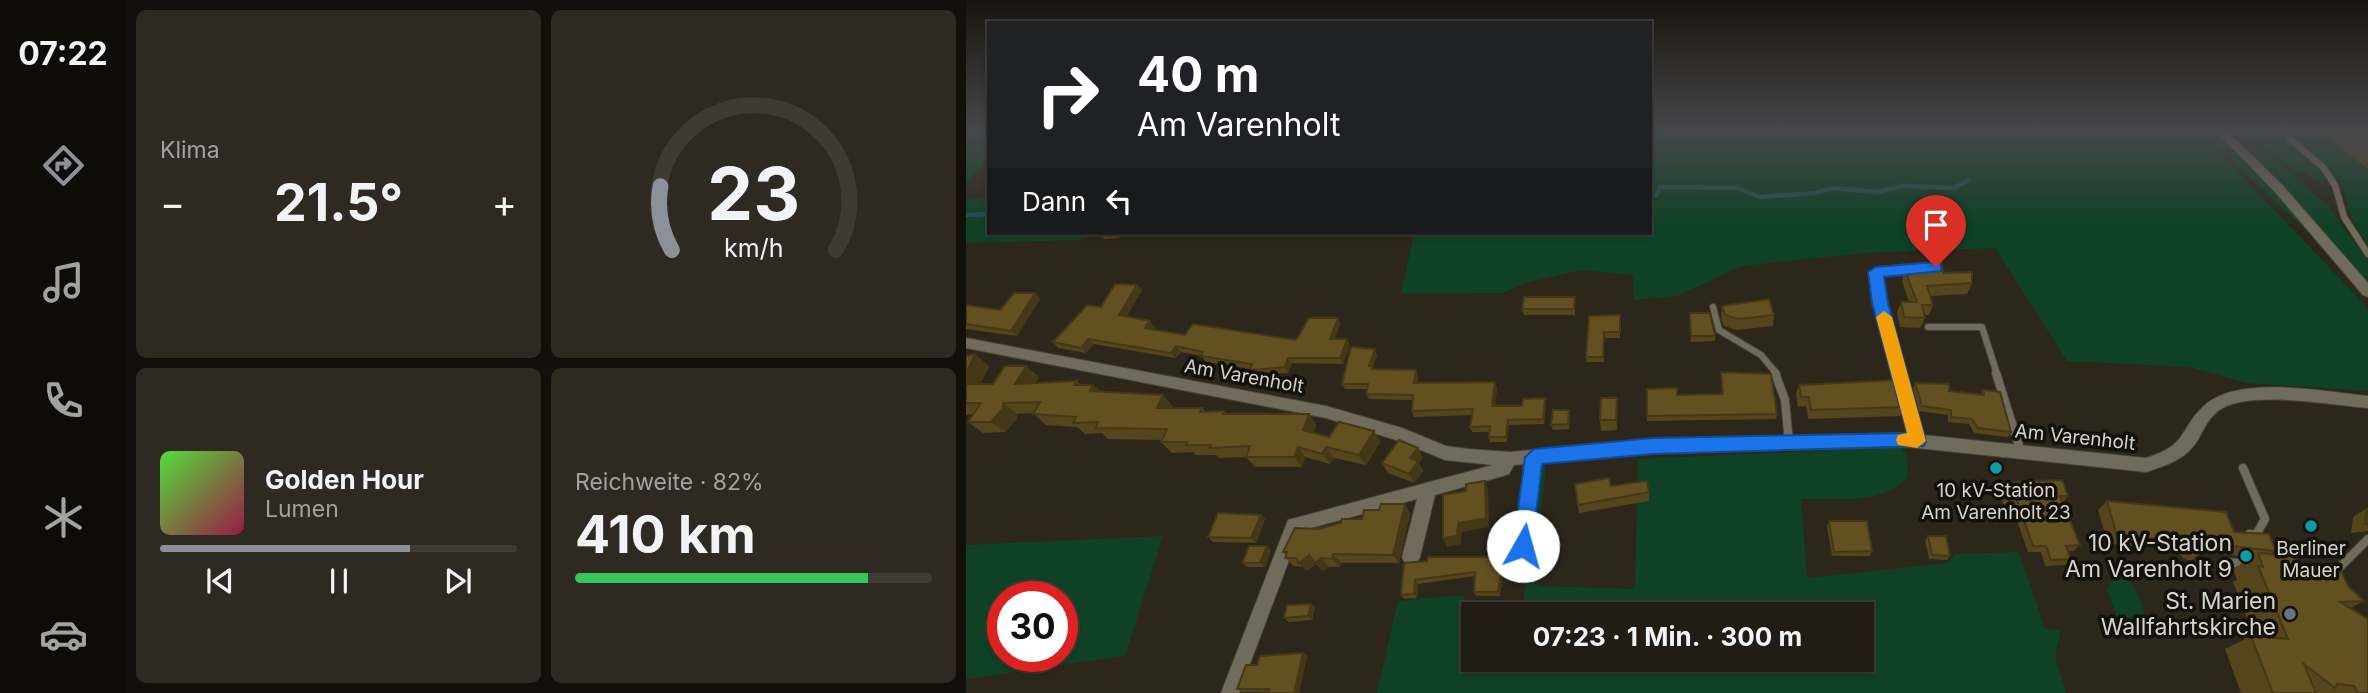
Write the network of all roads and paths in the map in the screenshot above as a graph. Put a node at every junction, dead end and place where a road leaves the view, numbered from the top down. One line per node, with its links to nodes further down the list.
1 (2253, 163): 5 (street)
2 (2319, 163): 3 (lane)
3 (2368, 254)
4 (1936, 267): 10 (street)
5 (2368, 292)
6 (1713, 307): 11 (lane)
7 (1928, 327): 12 (lane)
8 (966, 343): 14 (street, Am Varenholt)
9 (2368, 402): 12 (street, Am Varenholt)
10 (1917, 441): 11 (street, Am Varenholt); 12 (street, Am Varenholt)
11 (1788, 443): 13 (street, Am Varenholt)
12 (2022, 454)
13 (1534, 457): 14 (street, Am Varenholt); 22 (street)
14 (1510, 459): 16 (street, Am Varenholt)
15 (2243, 468): 17 (lane)
16 (1428, 489): 19 (street); 26 (street, Am Varenholt)
17 (2237, 534)
18 (2368, 539): 24 (lane)
19 (1411, 557)
20 (2226, 562): 21 (lane)
21 (2265, 565)
22 (1520, 569)
23 (2319, 570): 24 (lane)
24 (2332, 575): 25 (lane)
25 (2336, 587)
26 (1230, 693)

